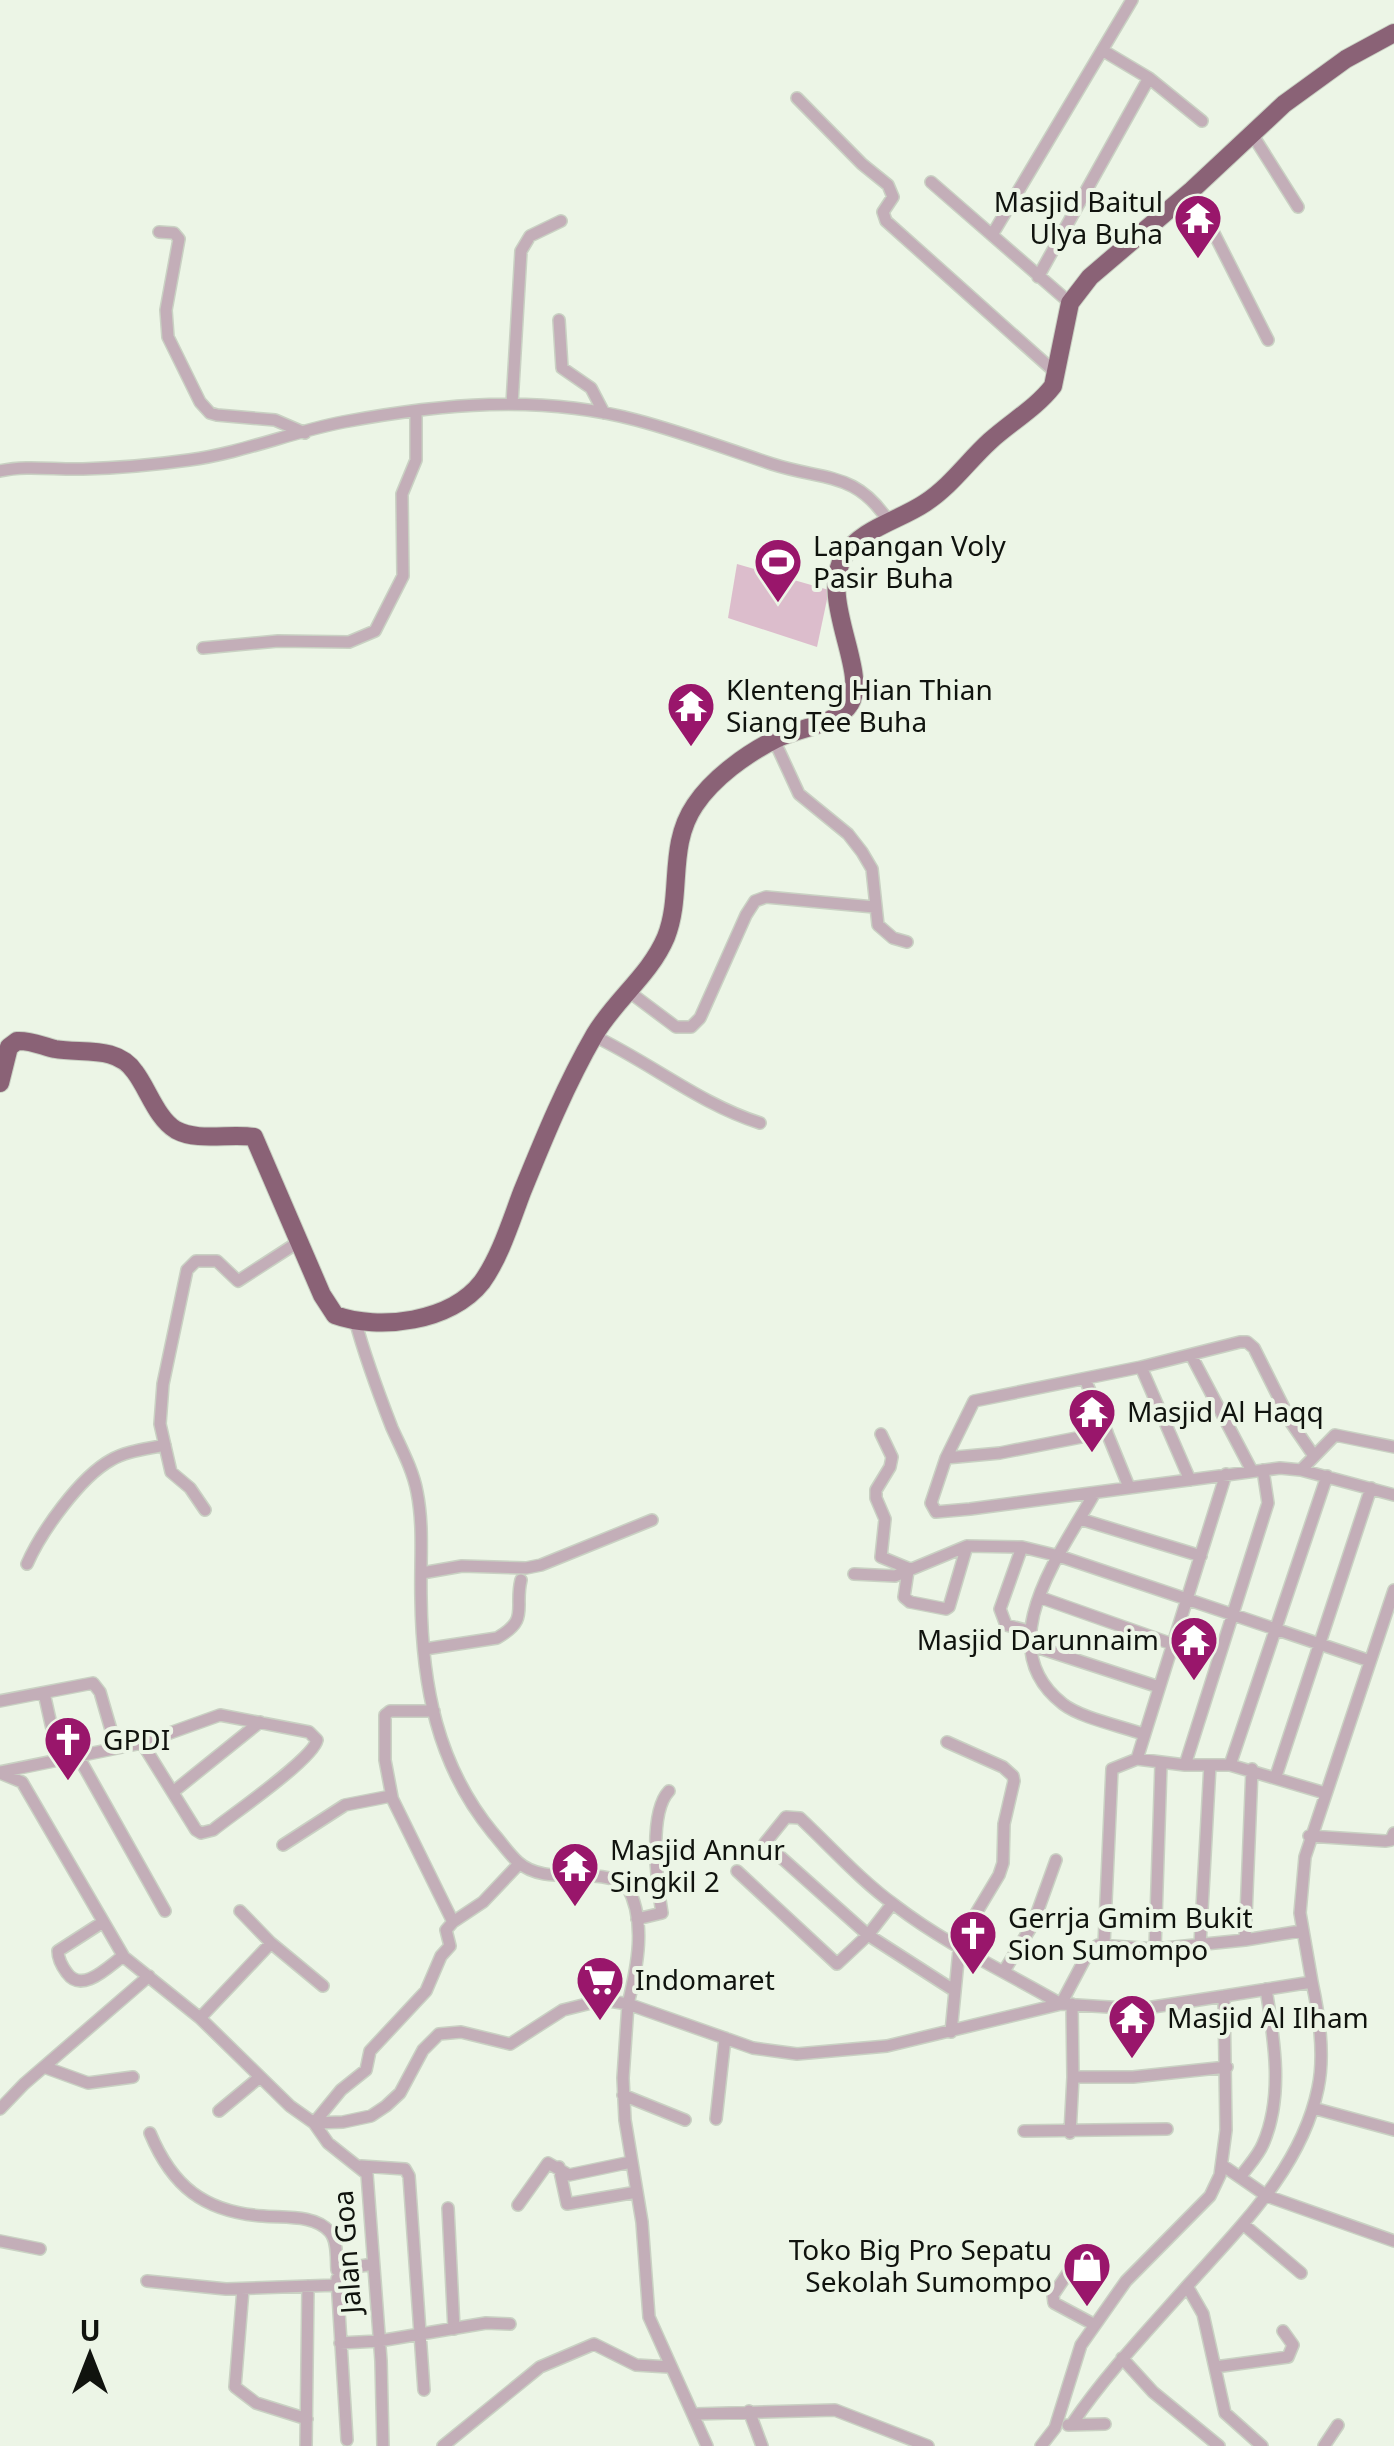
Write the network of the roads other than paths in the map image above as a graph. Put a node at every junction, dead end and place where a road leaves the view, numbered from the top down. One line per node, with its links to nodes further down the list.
1 (1132, 0): 3 (street)
2 (1394, 33): 7 (highway)
3 (1102, 50): 4 (street); 13 (street)
4 (1150, 78): 6 (street); 14 (street)
5 (798, 98): 18 (street)
6 (1202, 121)
7 (1252, 134): 9 (highway); 10 (street)
8 (931, 182): 13 (street)
9 (1192, 190): 15 (highway); 17 (street)
10 (1298, 207)
11 (561, 220): 19 (street)
12 (159, 232): 22 (street)
13 (992, 235): 14 (street)
14 (1038, 278): 15 (street)
15 (1070, 303): 18 (highway)
16 (559, 320): 21 (street)
17 (1268, 340)
18 (1056, 373): 24 (highway)
19 (512, 404): 20 (street); 21 (street)
20 (416, 411): 22 (street); 25 (street)
21 (604, 414): 24 (street)
22 (305, 433): 23 (street)
23 (0, 471)
24 (889, 522): 26 (highway)
25 (203, 648)
26 (774, 740): 27 (street); 29 (highway)
27 (874, 907): 28 (street); 29 (street)
28 (907, 942)
29 (628, 992): 30 (highway)
30 (594, 1036): 32 (street); 34 (highway)
31 (0, 1084): 33 (highway)
32 (760, 1123)
33 (300, 1240): 34 (highway); 40 (street)
34 (355, 1320): 62 (street)
35 (1191, 1355): 36 (street); 42 (street); 44 (street)
36 (1141, 1367): 37 (street); 48 (street)
37 (1085, 1378): 38 (street); 43 (street)
38 (1106, 1432): 43 (street); 49 (street)
39 (881, 1434): 61 (street)
40 (164, 1445): 53 (street); 60 (street)
41 (1394, 1447): 42 (street)
42 (1314, 1456): 45 (street)
43 (946, 1458): 51 (street)
44 (1258, 1470): 45 (street); 46 (street); 68 (street)
45 (1301, 1470): 47 (street)
46 (1226, 1474): 48 (street); 59 (street)
47 (1327, 1476): 50 (street); 69 (street)
48 (1190, 1480): 49 (street)
49 (1129, 1487): 51 (street)
50 (1370, 1488): 52 (street); 72 (street)
51 (1094, 1494): 54 (street)
52 (1394, 1495)
53 (206, 1510)
54 (1080, 1518): 58 (street); 59 (street)
55 (652, 1520): 62 (street)
56 (967, 1546): 57 (street); 61 (street); 61 (street)
57 (1022, 1546): 58 (street); 70 (street)
58 (1058, 1556): 66 (street); 67 (street)
59 (1201, 1556): 67 (street)
60 (27, 1564)
61 (909, 1570): 63 (street)
62 (422, 1573): 73 (street)
63 (854, 1574)
64 (521, 1580): 73 (street)
65 (1394, 1590): 74 (street)
66 (1039, 1597): 70 (street); 71 (street)
67 (1186, 1601): 68 (street); 71 (street)
68 (1230, 1614): 69 (street); 88 (street)
69 (1276, 1628): 72 (street); 89 (street)
70 (1029, 1638): 75 (street); 80 (street)
71 (1172, 1644): 75 (street)
72 (1320, 1644): 74 (street); 93 (street)
73 (425, 1649): 78 (street)
74 (1370, 1661): 96 (street)
75 (1159, 1687): 80 (street)
76 (44, 1693): 77 (street); 83 (street); 85 (street)
77 (0, 1701)
78 (434, 1710): 97 (street); 102 (street)
79 (260, 1722): 82 (street); 95 (street); 95 (street)
80 (1143, 1734): 86 (street)
81 (947, 1742): 116 (street)
82 (142, 1743): 83 (street); 95 (street)
83 (116, 1747): 84 (street)
84 (78, 1756): 85 (street); 105 (street)
85 (59, 1760): 92 (street)
86 (1137, 1760): 87 (street); 114 (street)
87 (1161, 1764): 88 (street); 117 (street)
88 (1184, 1765): 90 (street)
89 (1230, 1765): 90 (street); 91 (street)
90 (1210, 1766): 115 (street)
91 (1252, 1769): 93 (street); 112 (street)
92 (0, 1772): 108 (street)
93 (1276, 1776): 96 (street)
94 (669, 1791): 107 (street)
95 (173, 1792)
96 (1326, 1793): 98 (street)
97 (392, 1798): 100 (street); 109 (street)
98 (1309, 1836): 99 (street); 110 (street)
99 (1393, 1838)
100 (283, 1845)
101 (1056, 1860): 119 (street)
102 (519, 1864): 107 (street); 109 (street)
103 (737, 1871): 111 (street)
104 (892, 1904): 111 (street); 111 (street); 116 (street)
105 (165, 1911)
106 (240, 1911): 113 (street)
107 (637, 1919): 126 (street)
108 (104, 1922): 118 (street); 118 (street)
109 (454, 1922): 142 (street)
110 (1302, 1931): 112 (street); 121 (street)
111 (868, 1935): 124 (street)
112 (1245, 1940): 115 (street)
113 (272, 1942): 122 (street); 128 (street)
114 (1104, 1945): 117 (street); 127 (street)
115 (1200, 1945): 117 (street)
116 (959, 1948): 119 (street); 124 (street)
117 (1155, 1950)
118 (123, 1956): 120 (street, Jalan Goa)
119 (1004, 1971): 127 (street)
120 (149, 1976): 128 (street, Jalan Goa); 131 (street)
121 (1312, 1982): 123 (street); 137 (street)
122 (323, 1986)
123 (1266, 1989): 125 (street); 152 (street)
124 (955, 1991): 129 (street)
125 (1224, 1996): 127 (street); 132 (street)
126 (628, 2004): 130 (street); 136 (street); 142 (street)
127 (1066, 2004): 129 (street); 135 (street)
128 (200, 2018): 133 (street, Jalan Goa)
129 (951, 2032): 130 (street)
130 (725, 2038): 141 (street)
131 (44, 2067): 134 (street); 138 (street)
132 (1227, 2067): 135 (street); 149 (street)
133 (260, 2076): 139 (street); 142 (street, Jalan Goa)
134 (133, 2077)
135 (1073, 2077): 147 (street)
136 (624, 2096): 140 (street); 148 (street)
137 (1314, 2108): 144 (street); 154 (street)
138 (0, 2110)
139 (219, 2112)
140 (685, 2120)
141 (716, 2120)
142 (314, 2123): 150 (street, Jalan Goa)
143 (1167, 2129): 147 (street)
144 (1394, 2130)
145 (1024, 2132): 147 (street)
146 (150, 2133): 163 (street, Jalan Goa)
147 (1070, 2133)
148 (631, 2162): 151 (street); 153 (street)
149 (1222, 2165): 152 (street); 171 (street)
150 (361, 2166): 161 (street, Jalan Goa); 174 (street)
151 (559, 2167): 153 (street); 155 (street)
152 (1241, 2176): 154 (street)
153 (637, 2192): 178 (street)
154 (1267, 2196): 157 (street); 159 (street)
155 (518, 2205)
156 (448, 2208): 172 (street)
157 (1244, 2224): 164 (street); 168 (street)
158 (0, 2240): 160 (street)
159 (1394, 2241)
160 (40, 2249)
161 (373, 2264): 163 (street); 175 (street, Jalan Goa)
162 (1074, 2264): 171 (street)
163 (336, 2270): 166 (street, Jalan Goa)
164 (1301, 2272)
165 (148, 2281): 169 (street)
166 (338, 2285): 167 (street); 176 (street, Jalan Goa)
167 (308, 2286): 169 (street); 183 (street)
168 (1187, 2286): 177 (street); 179 (street)
169 (243, 2288): 183 (street)
170 (510, 2324): 172 (street)
171 (1095, 2325): 187 (street)
172 (454, 2329): 174 (street)
173 (1283, 2330): 179 (street)
174 (420, 2335): 175 (street); 180 (street)
175 (378, 2341): 176 (street, Jalan Goa); 190 (street, Jalan Goa)
176 (340, 2343): 188 (street, Jalan Goa)
177 (1122, 2358): 184 (street); 196 (street)
178 (669, 2367): 182 (street); 191 (street)
179 (1214, 2367): 197 (street)
180 (424, 2390)
181 (750, 2410): 182 (street); 193 (street); 194 (street)
182 (695, 2414): 192 (street)
183 (307, 2420): 189 (street)
184 (1072, 2424): 185 (street); 187 (street)
185 (1105, 2424)
186 (1338, 2424): 198 (street)
187 (1054, 2428): 195 (street)
188 (347, 2440)
189 (306, 2446)
190 (383, 2446)
191 (443, 2446)
192 (706, 2446)
193 (762, 2446)
194 (928, 2446)
195 (1042, 2446)
196 (1219, 2446)
197 (1262, 2446)
198 (1324, 2446)

